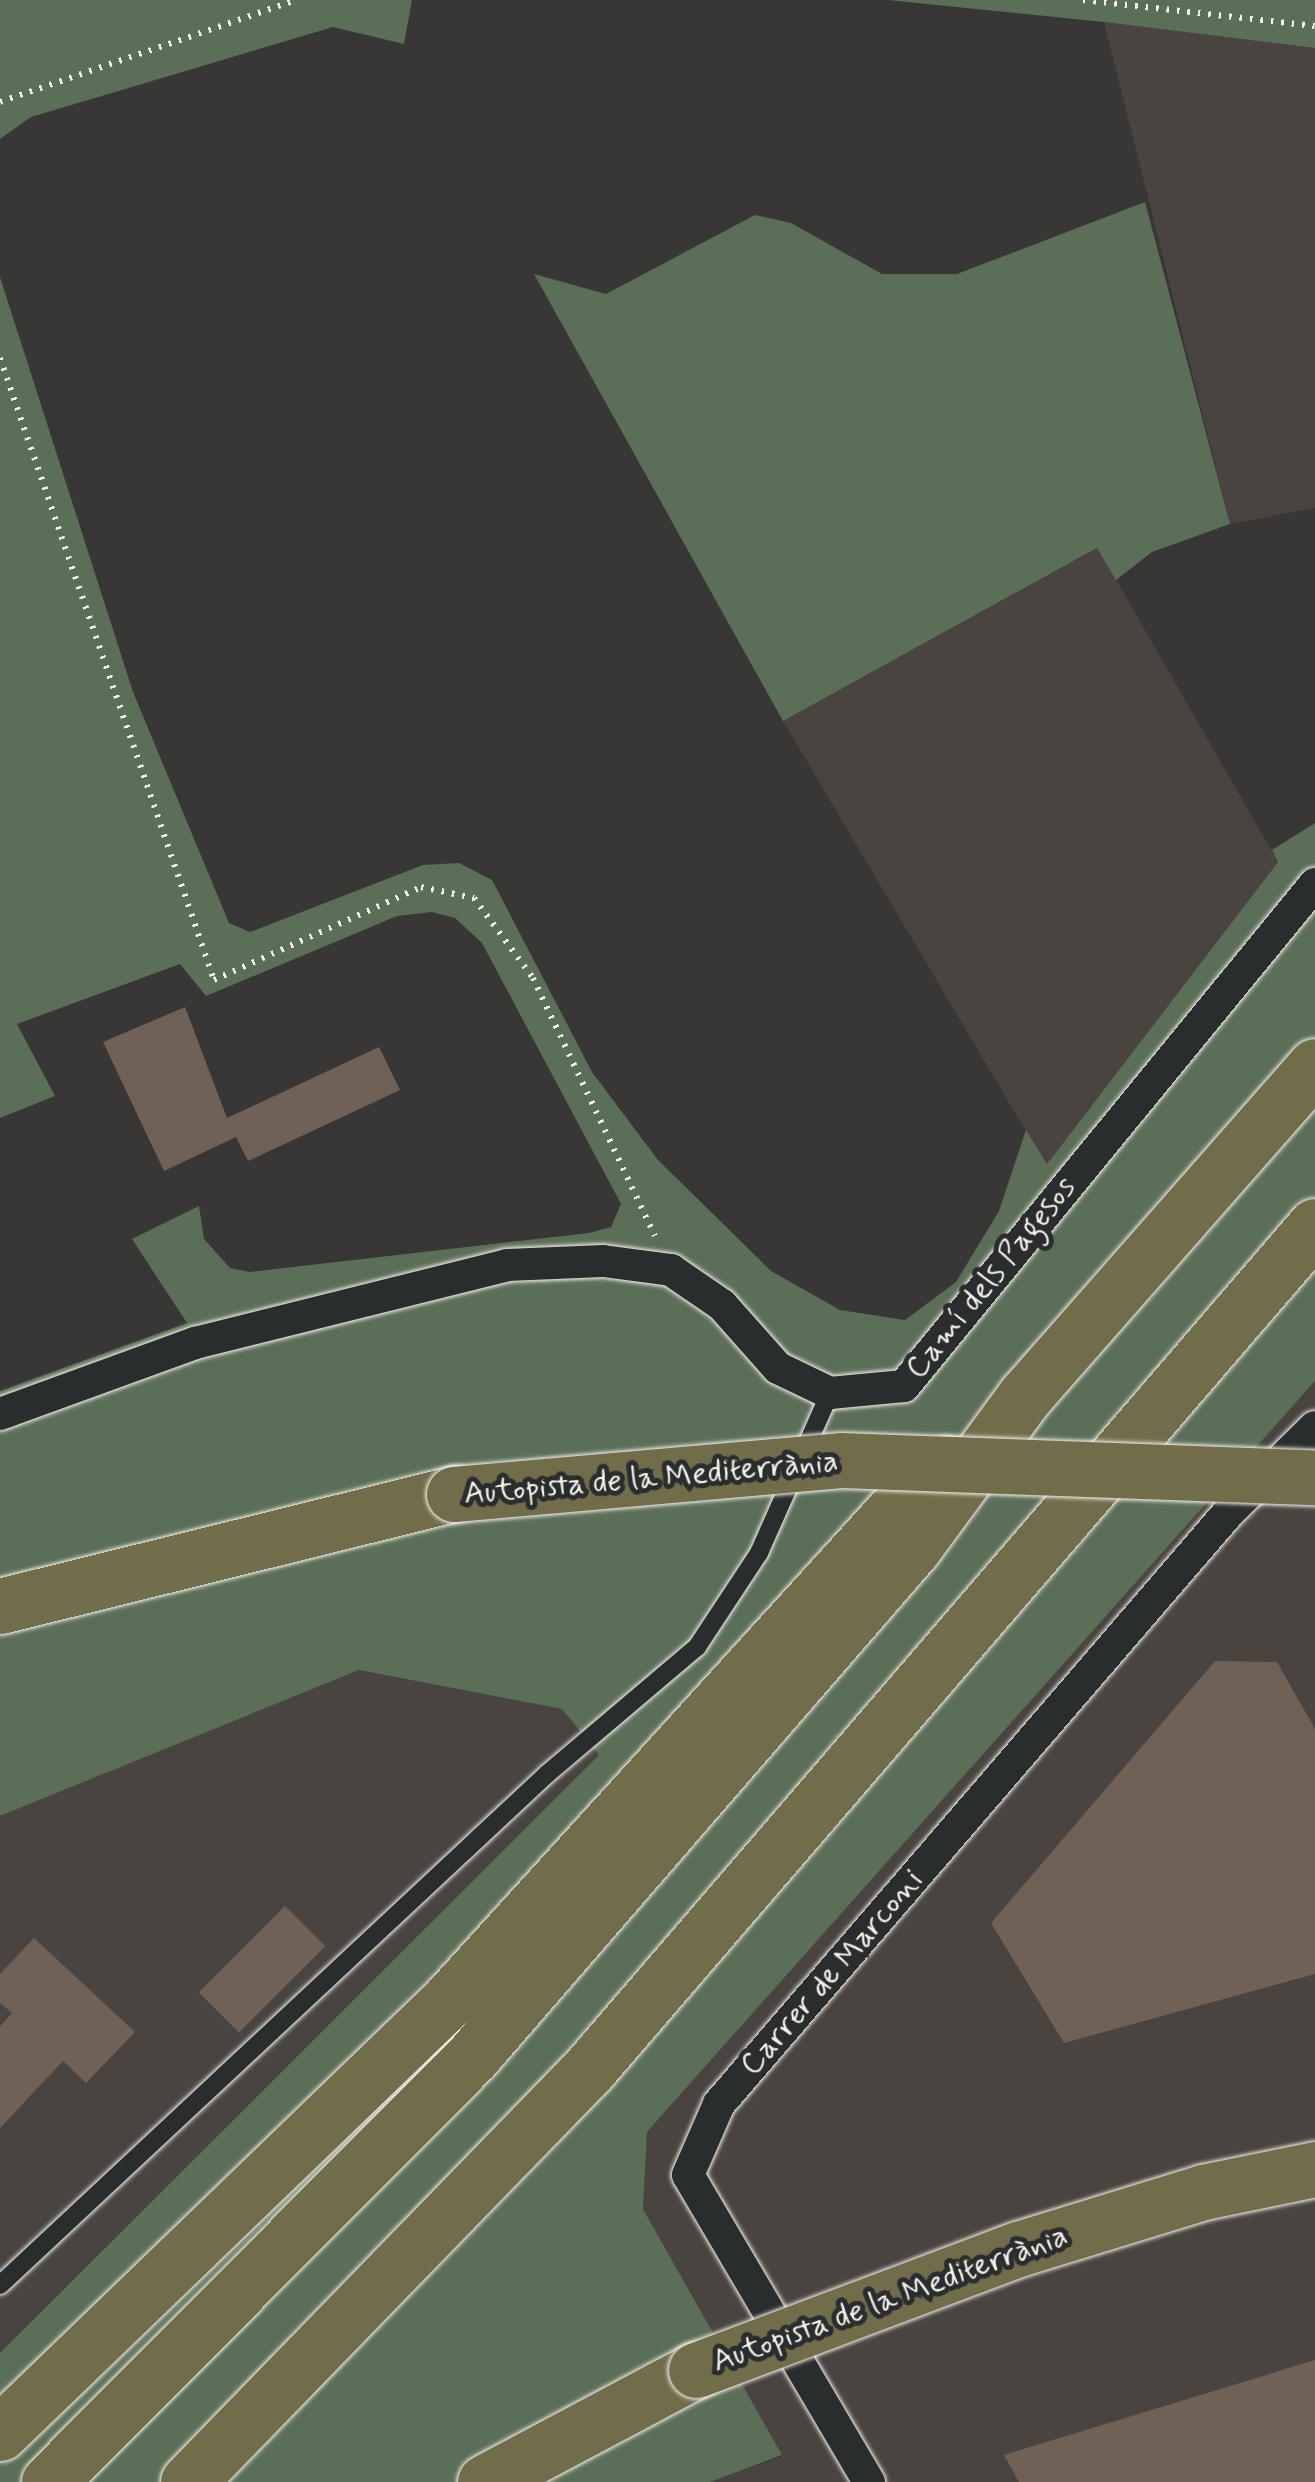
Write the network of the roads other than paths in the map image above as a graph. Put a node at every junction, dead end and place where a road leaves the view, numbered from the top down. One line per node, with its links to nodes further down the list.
1 (1315, 884): 4 (street, Camí dels Pagesos)
2 (1315, 1066): 5 (highway)
3 (1315, 1226): 14 (highway)
4 (830, 1393): 6 (street); 11 (lane)
5 (1025, 1396): 12 (highway); 13 (highway)
6 (0, 1414)
7 (1315, 1426): 16 (street, Carrer de Marconi)
8 (1315, 1477): 9 (highway, Autopista de la Mediterrània, bridge)
9 (0, 1606)
10 (1315, 2169): 15 (highway, Autopista de la Mediterrània, bridge)
11 (0, 2285)
12 (0, 2433)
13 (49, 2482)
14 (188, 2482)
15 (485, 2482)
16 (869, 2482)

